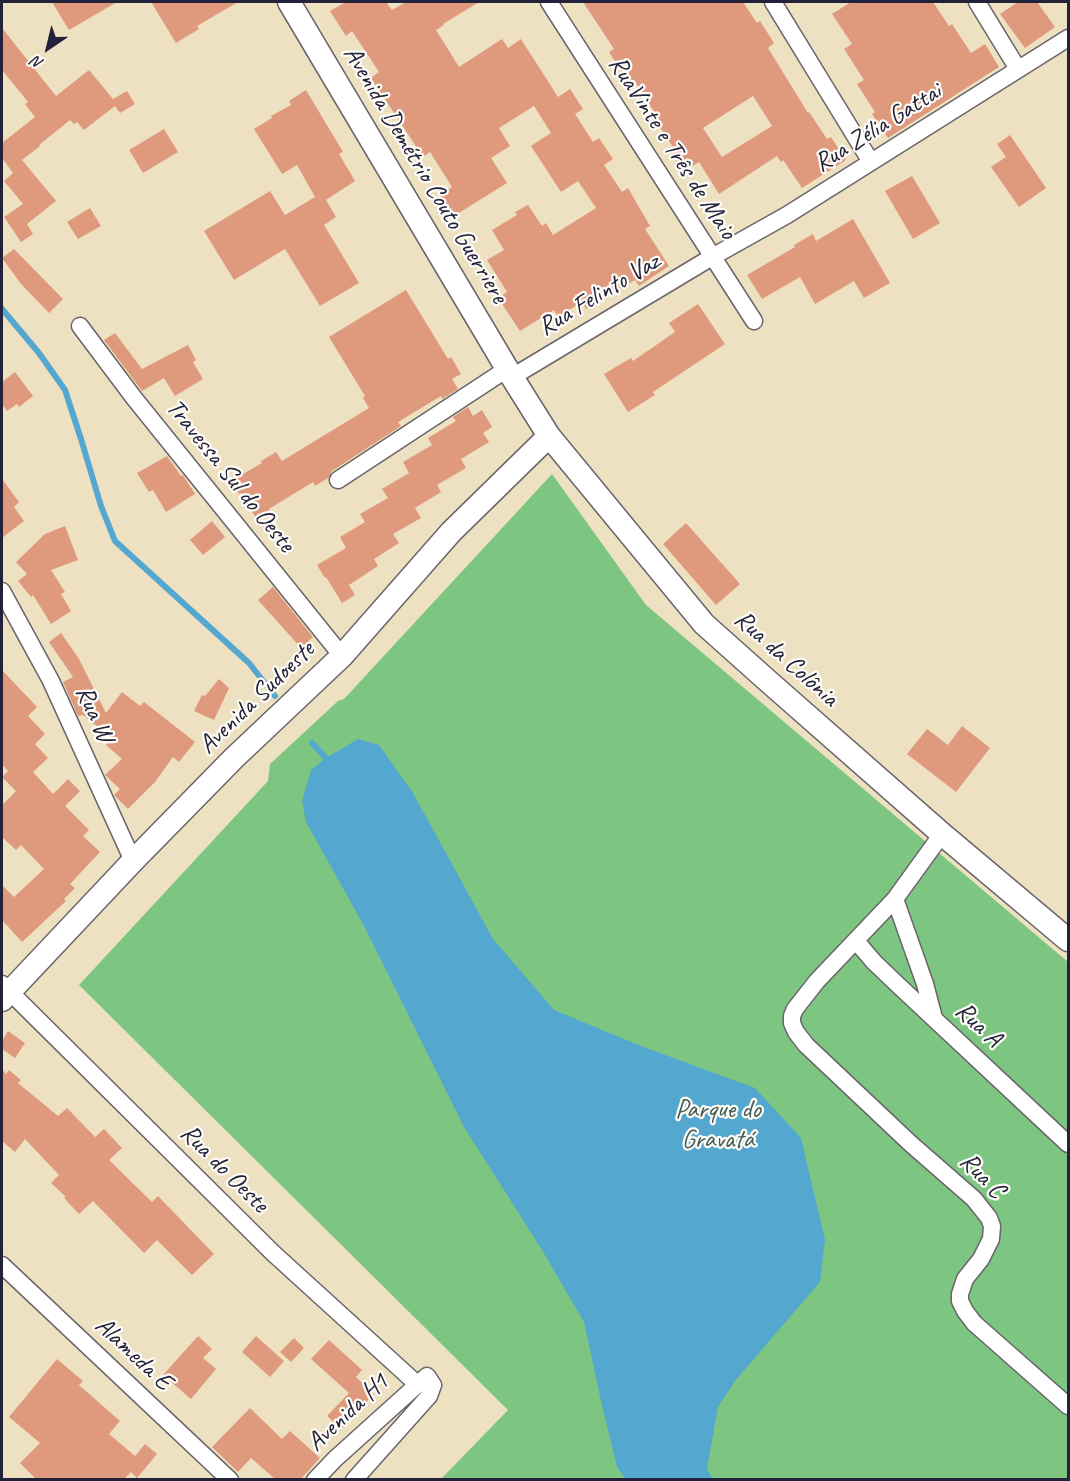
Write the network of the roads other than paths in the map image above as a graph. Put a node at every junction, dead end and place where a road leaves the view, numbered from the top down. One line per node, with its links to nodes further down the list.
1 (289, 2): 11 (main road, Avenida Demétrio Couto Guerriere)
2 (549, 2): 8 (street, RuaVinte e Três de Maio)
3 (773, 2): 7 (street)
4 (977, 2): 6 (street)
5 (1068, 38): 6 (street, Rua Zélia Gattai)
6 (1018, 69): 7 (street, Rua Zélia Gattai)
7 (871, 162): 8 (street, Rua Zélia Gattai)
8 (712, 257): 9 (street, RuaVinte e Três de Maio); 11 (street, Rua Felinto Vaz)
9 (754, 321)
10 (80, 326): 15 (street, Travessa Sul do Oeste)
11 (509, 373): 12 (main road, Rua da Colônia); 13 (street, Rua Felinto Vaz)
12 (549, 436): 15 (main road, Avenida Sudoeste); 16 (main road, Rua da Colônia)
13 (338, 480)
14 (2, 591): 17 (street, Rua W)
15 (342, 656): 17 (main road, Avenida Sudoeste)
16 (942, 834): 18 (street); 19 (main road, Rua da Colônia)
17 (133, 861): 21 (main road, Avenida Sudoeste)
18 (895, 899): 20 (street); 22 (street)
19 (1068, 940)
20 (856, 941): 22 (street, Rua A); 26 (street, Rua C)
21 (4, 992): 25 (street, Rua do Oeste)
22 (934, 1018): 23 (street, Rua A)
23 (1068, 1144)
24 (2, 1265): 27 (street, Alameda E)
25 (425, 1384): 28 (street, Avenida H1); 29 (street, Avenida H1)
26 (1068, 1406)
27 (230, 1479)
28 (315, 1479)
29 (354, 1479)

